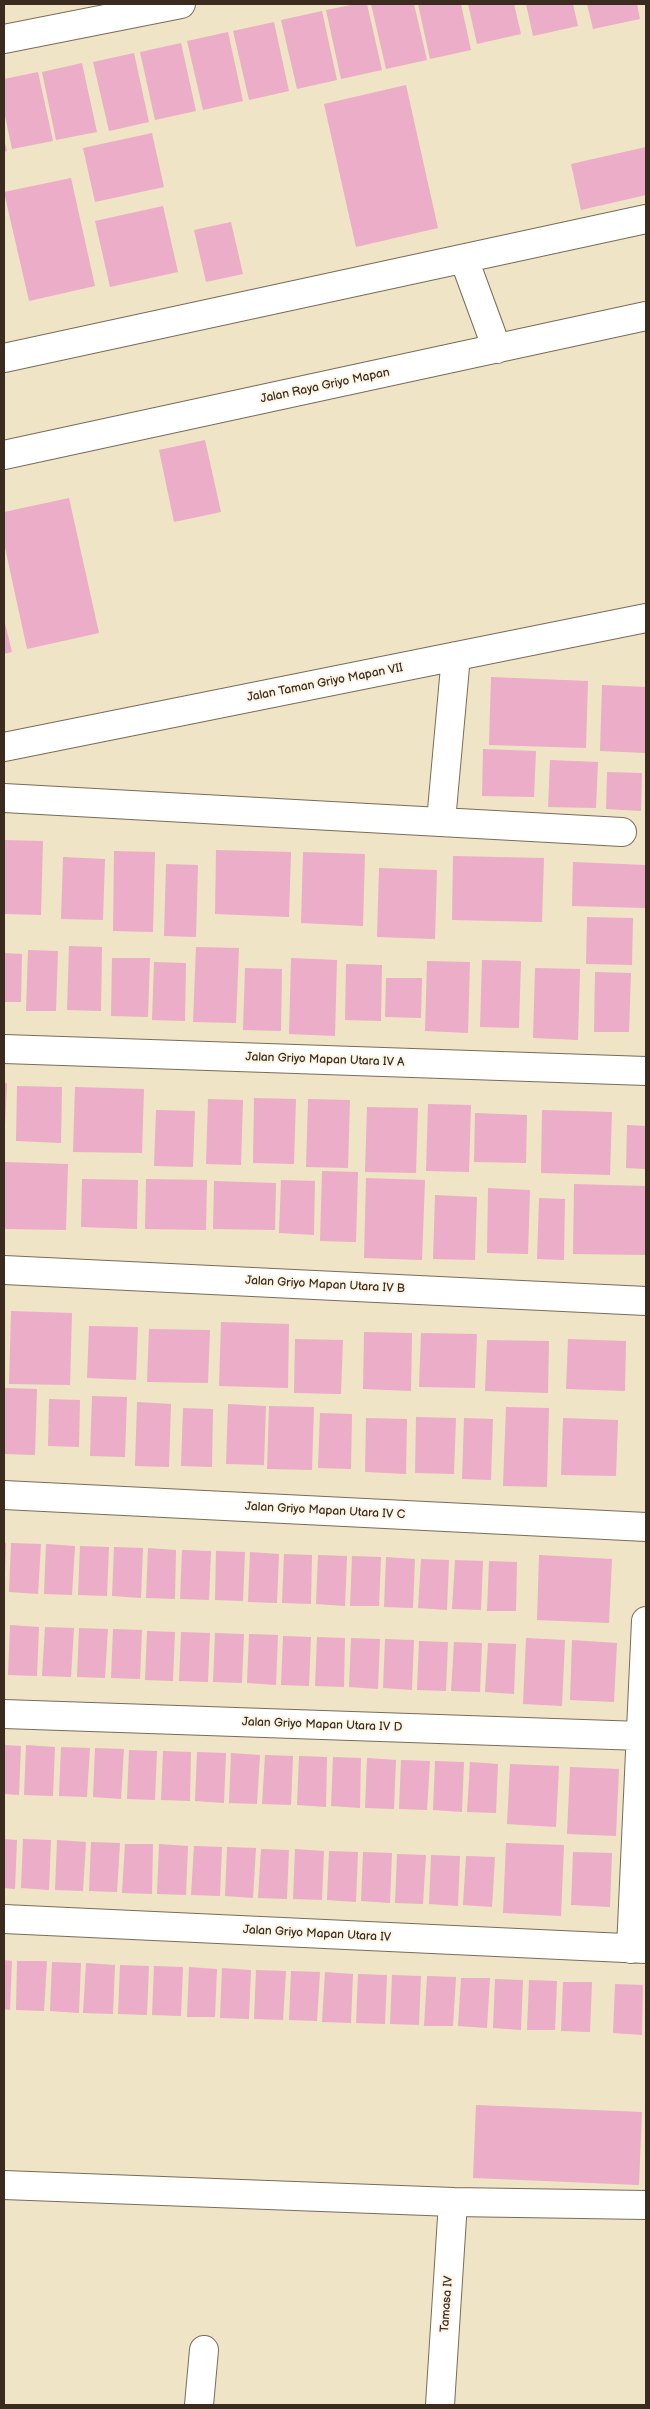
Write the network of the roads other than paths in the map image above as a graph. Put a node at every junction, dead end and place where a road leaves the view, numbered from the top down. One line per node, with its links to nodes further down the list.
1 (181, 4): 2 (street)
2 (4, 39)
3 (646, 219): 4 (street)
4 (464, 259): 6 (street); 7 (street)
5 (646, 316): 6 (street, Jalan Raya Griyo Mapan)
6 (497, 349): 8 (street, Jalan Raya Griyo Mapan)
7 (4, 358)
8 (4, 456)
9 (646, 618): 10 (street, Jalan Taman Griyo Mapan VII)
10 (456, 656): 11 (street, Jalan Taman Griyo Mapan VII); 13 (street)
11 (4, 747)
12 (4, 798): 13 (street)
13 (441, 821): 14 (street)
14 (622, 832)
15 (4, 1049): 16 (street, Jalan Griyo Mapan Utara IV A)
16 (646, 1071)
17 (4, 1270): 18 (street, Jalan Griyo Mapan Utara IV B)
18 (646, 1301)
19 (4, 1495): 20 (street, Jalan Griyo Mapan Utara IV C)
20 (646, 1527)
21 (646, 1621): 23 (street, Jalan Griyo Mapan Utara IV)
22 (4, 1714): 23 (street, Jalan Griyo Mapan Utara IV D)
23 (641, 1736): 25 (street, Jalan Griyo Mapan Utara IV)
24 (4, 1919): 25 (street, Jalan Griyo Mapan Utara IV)
25 (638, 1949)
26 (4, 2185): 27 (street)
27 (453, 2202): 28 (street); 31 (street, Tamasa IV)
28 (646, 2205)
29 (204, 2350): 30 (street)
30 (199, 2405)
31 (440, 2405)

